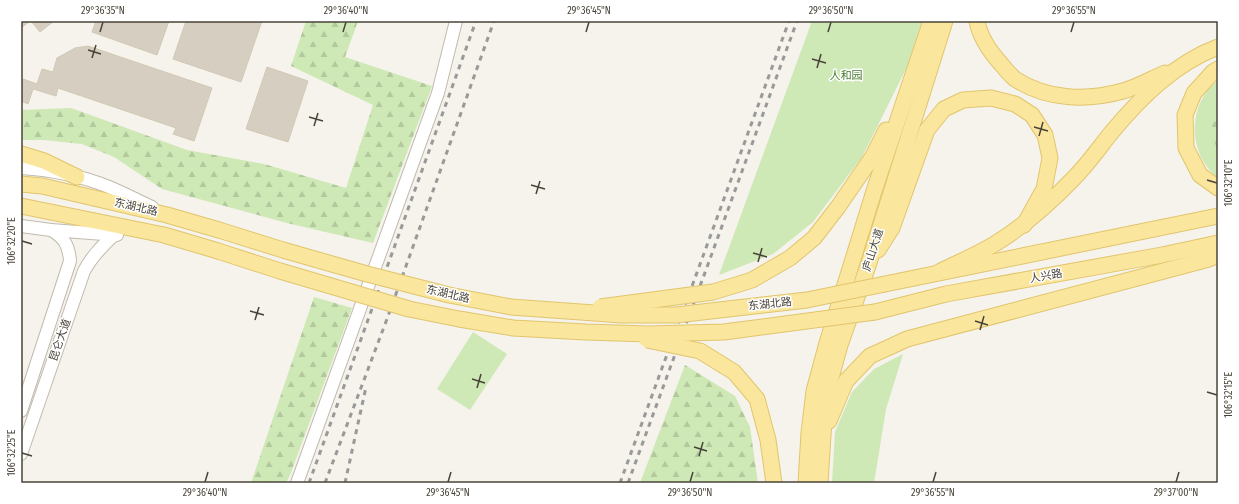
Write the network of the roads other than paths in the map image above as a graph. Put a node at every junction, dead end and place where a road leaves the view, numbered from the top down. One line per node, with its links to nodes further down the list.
1 (456, 21): 32 (street)
2 (931, 21): 8 (main road, 庐山大道)
3 (945, 21): 24 (main road, 庐山大道)
4 (977, 21): 6 (main road)
5 (1218, 47): 6 (main road)
6 (1175, 69): 17 (main road)
7 (1218, 69): 13 (main road)
8 (914, 70): 26 (main road, bridge); 34 (main road, 庐山大道)
9 (21, 154): 11 (main road)
10 (21, 168): 11 (street)
11 (77, 177): 15 (street)
12 (21, 184): 15 (main road, 东湖北路)
13 (1218, 188)
14 (21, 206): 21 (main road, 东湖北路)
15 (167, 215): 26 (main road, 东湖北路, bridge)
16 (1218, 216): 25 (main road)
17 (1024, 225): 24 (main road); 25 (main road)
18 (21, 226): 19 (street)
19 (52, 230): 20 (street); 29 (street, 昆仑大道)
20 (114, 234): 21 (street); 31 (street, 昆仑大道)
21 (164, 235): 28 (main road, 东湖北路, bridge)
22 (1218, 243): 27 (main road, 人兴路)
23 (1218, 255): 30 (main road)
24 (868, 266): 30 (main road, 庐山大道)
25 (939, 272): 26 (main road, 东湖北路, bridge)
26 (565, 311)
27 (875, 312): 28 (main road, 东湖北路, bridge)
28 (614, 333): 33 (main road, bridge)
29 (21, 411)
30 (823, 435): 35 (main road, 庐山大道)
31 (21, 454)
32 (297, 483)
33 (774, 483)
34 (806, 483)
35 (820, 483)

